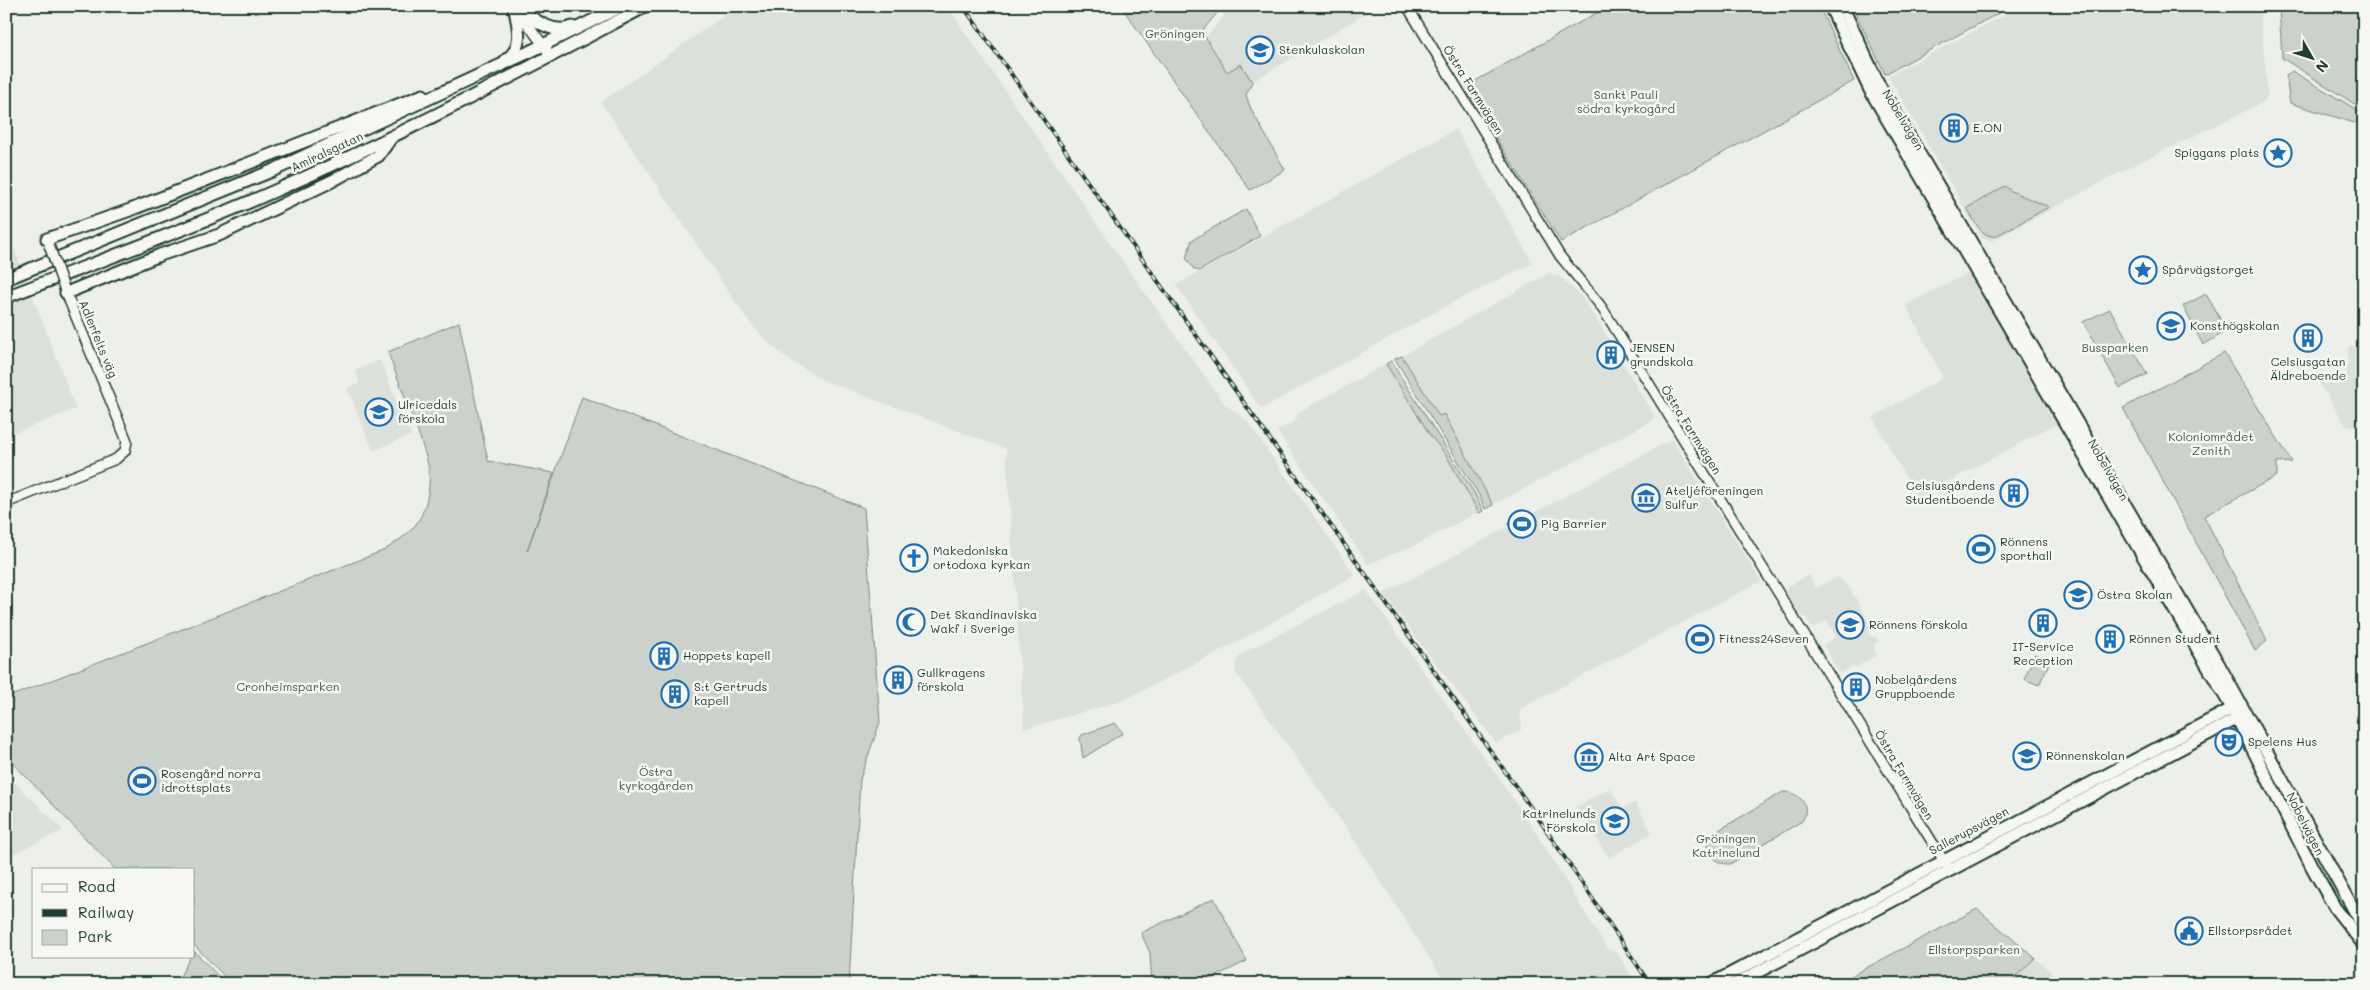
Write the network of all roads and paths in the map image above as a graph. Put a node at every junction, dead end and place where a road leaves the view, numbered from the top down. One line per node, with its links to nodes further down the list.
1 (515, 6): 6 (main road); 7 (street); 9 (main road)
2 (646, 6): 8 (main road, Amiralsgatan)
3 (1407, 6): 17 (street, Östra Farmvägen)
4 (1830, 6): 16 (main road, Nobelvägen)
5 (1842, 6): 16 (main road, Nobelvägen)
6 (617, 8): 7 (main road, Amiralsgatan)
7 (544, 45): 8 (street); 9 (main road, Amiralsgatan)
8 (552, 57): 10 (main road, Amiralsgatan)
9 (492, 70): 11 (main road); 12 (main road, Amiralsgatan)
10 (392, 137): 13 (main road); 14 (main road, Amiralsgatan)
11 (48, 242): 13 (street, Adlerfelts väg, bridge)
12 (6, 279)
13 (65, 290): 15 (street, Adlerfelts väg)
14 (6, 297)
15 (6, 502)
16 (2239, 711): 17 (main road, Sallerupsvägen); 18 (main road, Nobelvägen); 19 (main road, Nobelvägen)
17 (1946, 866): 20 (main road, Sallerupsvägen); 21 (main road, Sallerupsvägen)
18 (2364, 928)
19 (2364, 945)
20 (1711, 984)
21 (1735, 984)

